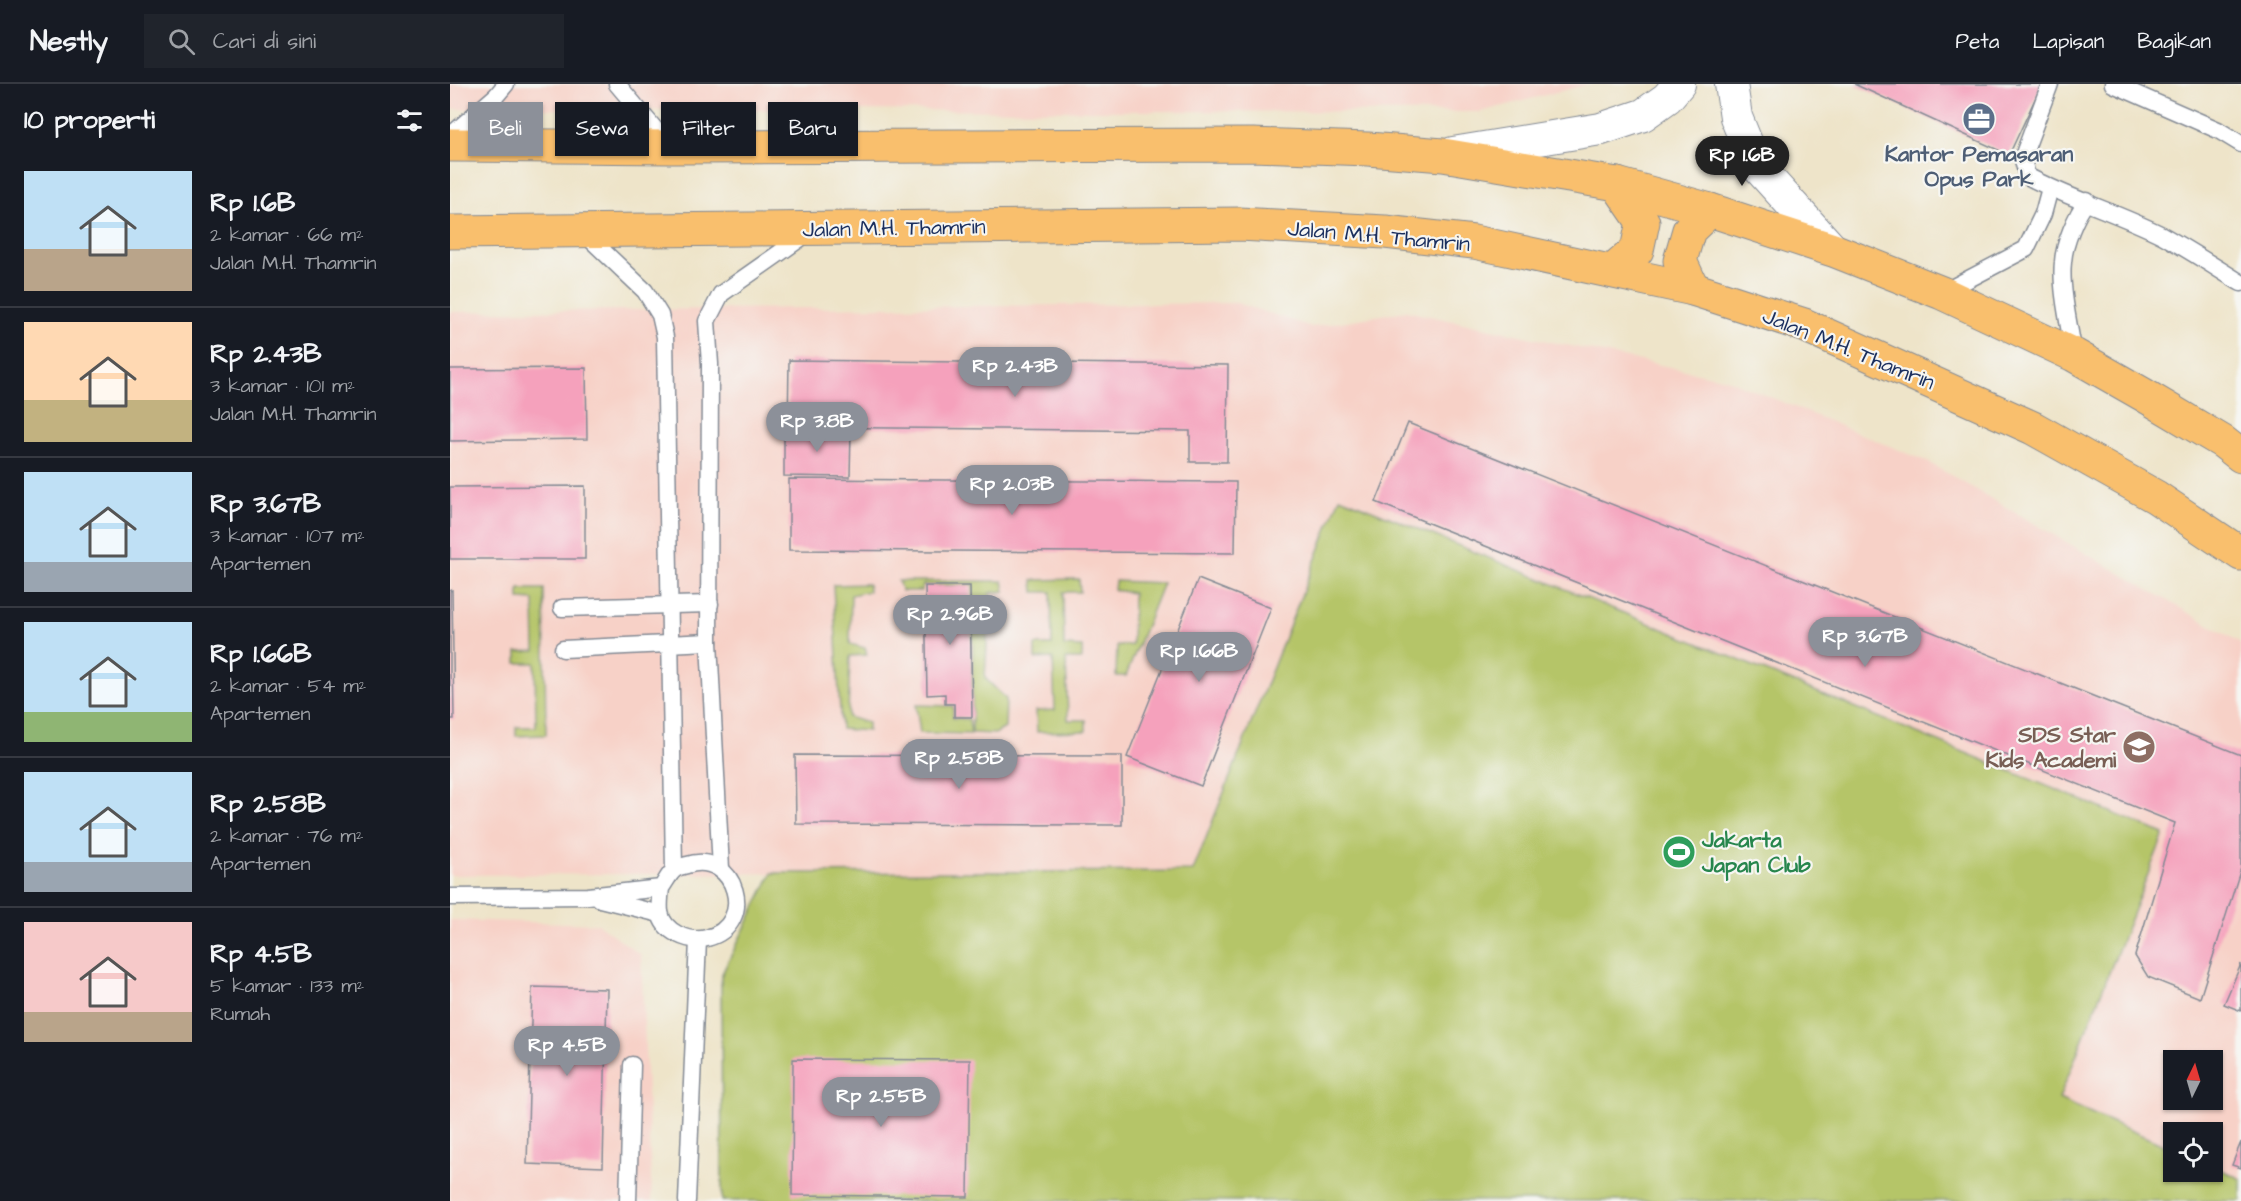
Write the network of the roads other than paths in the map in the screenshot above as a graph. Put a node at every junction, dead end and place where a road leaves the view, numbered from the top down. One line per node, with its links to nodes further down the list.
1 (506, 84): 7 (lane)
2 (617, 84): 8 (lane)
3 (1679, 84): 13 (street)
4 (1731, 84): 21 (street)
5 (2050, 84): 15 (lane)
6 (2113, 84): 9 (lane)
7 (450, 136)
8 (661, 136)
9 (2241, 144)
10 (450, 145): 11 (main road)
11 (661, 147)
12 (756, 147): 13 (main road)
13 (1443, 155): 14 (main road)
14 (1617, 184): 17 (main road); 22 (main road)
15 (2050, 188): 16 (lane); 25 (lane)
16 (2087, 201): 23 (lane); 26 (lane)
17 (1710, 210): 21 (main road); 24 (main road)
18 (814, 228): 19 (main road, Jalan M.H. Thamrin); 22 (main road, Jalan M.H. Thamrin); 29 (lane)
19 (581, 231): 20 (main road, Jalan M.H. Thamrin); 30 (lane)
20 (450, 232)
21 (1833, 250): 25 (main road)
22 (1613, 271): 24 (main road, Jalan M.H. Thamrin)
23 (2241, 283)
24 (1693, 289): 28 (main road, Jalan M.H. Thamrin)
25 (1942, 293): 26 (main road)
26 (2074, 355): 27 (main road)
27 (2235, 448)
28 (2241, 554)
29 (710, 604): 30 (lane); 32 (lane)
30 (669, 606): 31 (lane); 33 (lane)
31 (561, 608)
32 (709, 642): 33 (lane); 36 (lane)
33 (670, 643): 34 (lane); 35 (lane)
34 (563, 649)
35 (674, 869): 36 (lane); 37 (lane)
36 (721, 869): 41 (lane)
37 (661, 888): 38 (lane); 40 (lane)
38 (588, 896): 39 (lane); 40 (lane)
39 (450, 897)
40 (660, 914): 41 (lane)
41 (698, 940): 44 (lane)
42 (632, 1065): 43 (lane)
43 (628, 1201)
44 (687, 1201)

